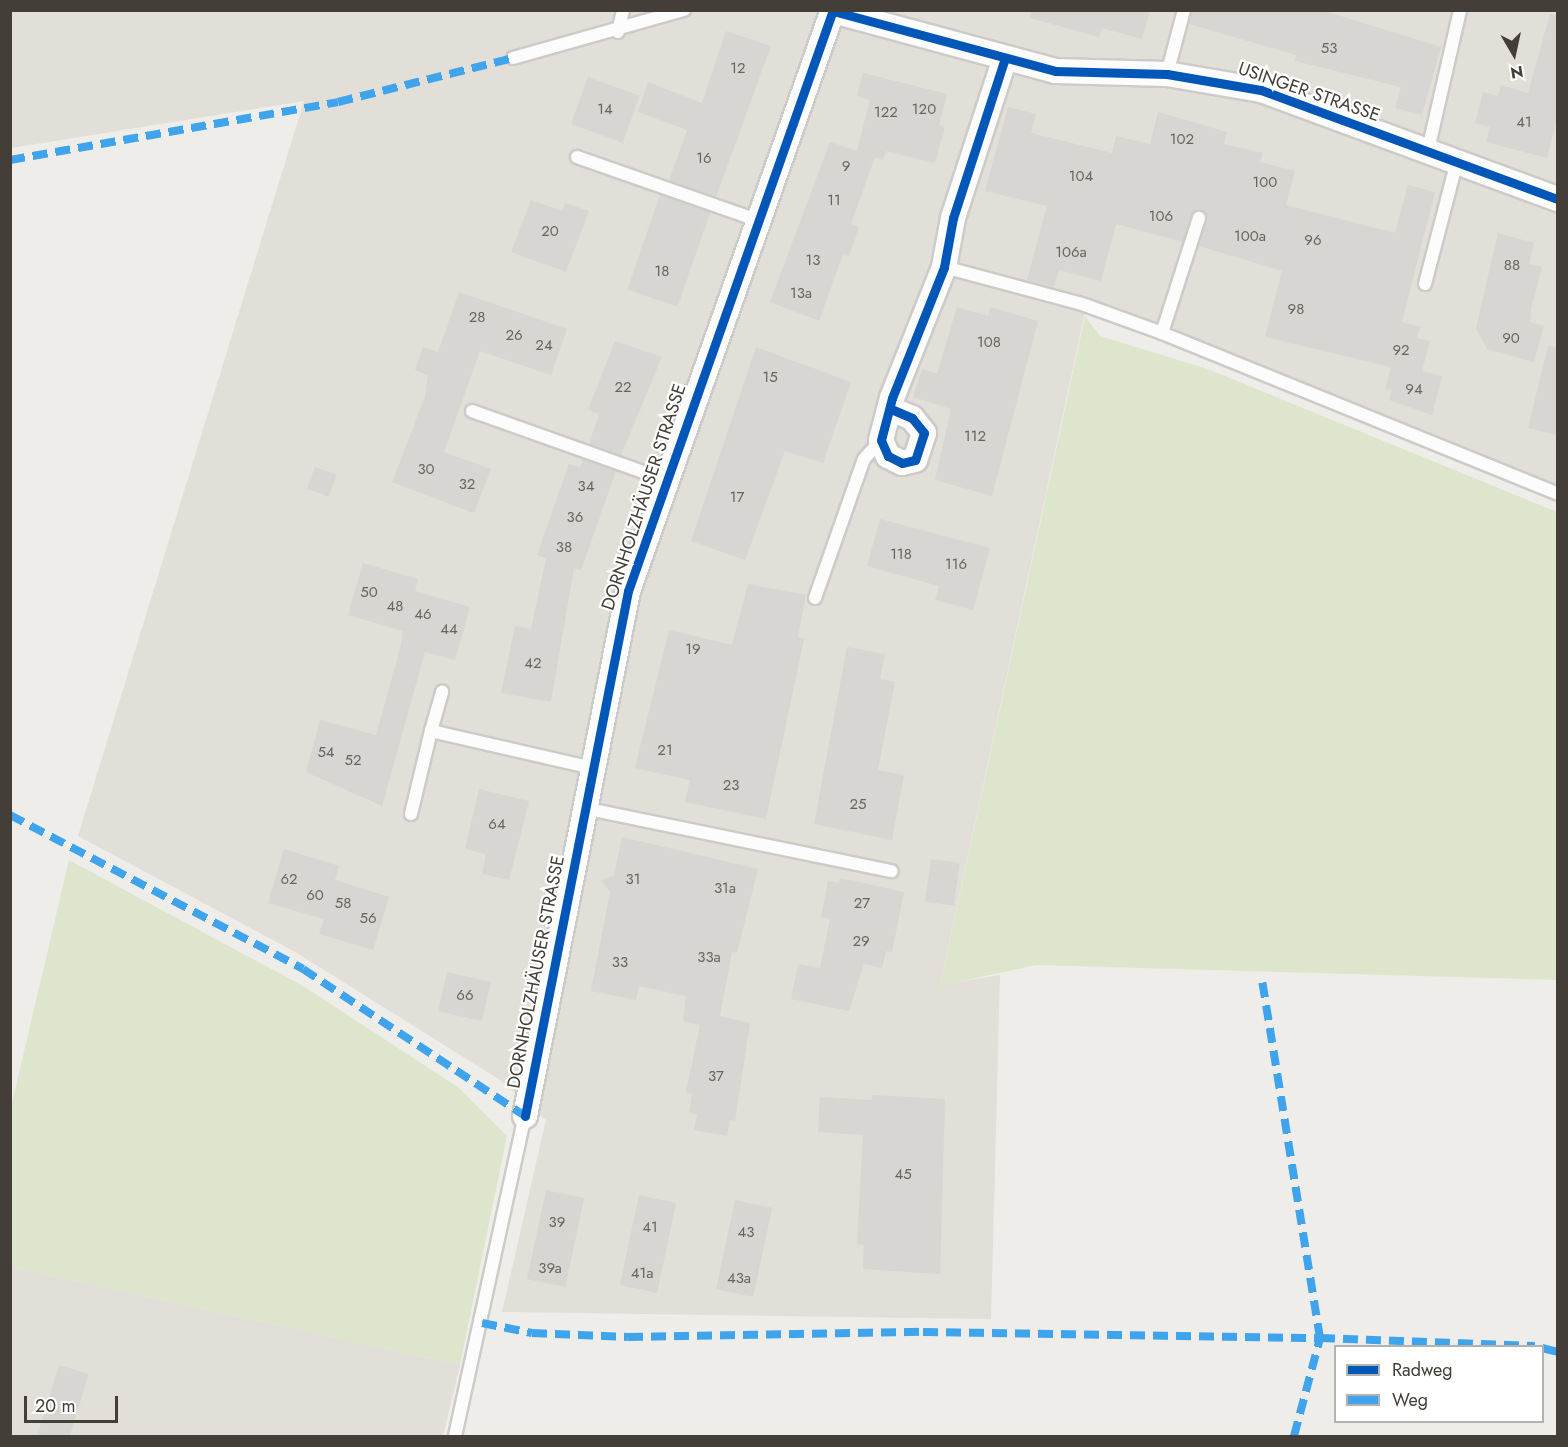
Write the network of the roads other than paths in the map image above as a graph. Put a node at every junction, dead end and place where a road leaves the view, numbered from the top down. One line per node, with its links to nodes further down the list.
1 (623, 10): 8 (lane)
2 (649, 10): 7 (lane)
3 (684, 10): 7 (lane)
4 (1184, 10): 11 (lane)
5 (1460, 10): 12 (lane)
6 (833, 11): 10 (street, USINGER STRASSE); 17 (street, DORNHOLZHÄUSER STRASSE)
7 (646, 24): 8 (lane)
8 (618, 32): 9 (lane)
9 (513, 58)
10 (1005, 58): 11 (street, USINGER STRASSE); 18 (street)
11 (1167, 74): 12 (street, USINGER STRASSE)
12 (1428, 150): 14 (street, USINGER STRASSE)
13 (577, 157): 17 (lane)
14 (1457, 161): 15 (street, USINGER STRASSE); 19 (lane)
15 (1557, 200)
16 (1198, 218): 20 (lane)
17 (757, 220): 24 (street, DORNHOLZHÄUSER STRASSE)
18 (944, 267): 20 (lane); 21 (street)
19 (1425, 284)
20 (1162, 333): 25 (lane)
21 (891, 409): 23 (street); 23 (street)
22 (472, 411): 24 (lane)
23 (881, 440): 26 (lane)
24 (663, 479): 29 (street, DORNHOLZHÄUSER STRASSE)
25 (1557, 494)
26 (815, 598)
27 (442, 692): 28 (lane)
28 (431, 731): 29 (lane); 31 (lane)
29 (593, 768): 30 (street, DORNHOLZHÄUSER STRASSE)
30 (584, 808): 32 (lane); 33 (street, DORNHOLZHÄUSER STRASSE)
31 (411, 814)
32 (892, 871)
33 (525, 1116): 34 (lane, DORNHOLZHÄUSER STRASSE)
34 (455, 1437)

